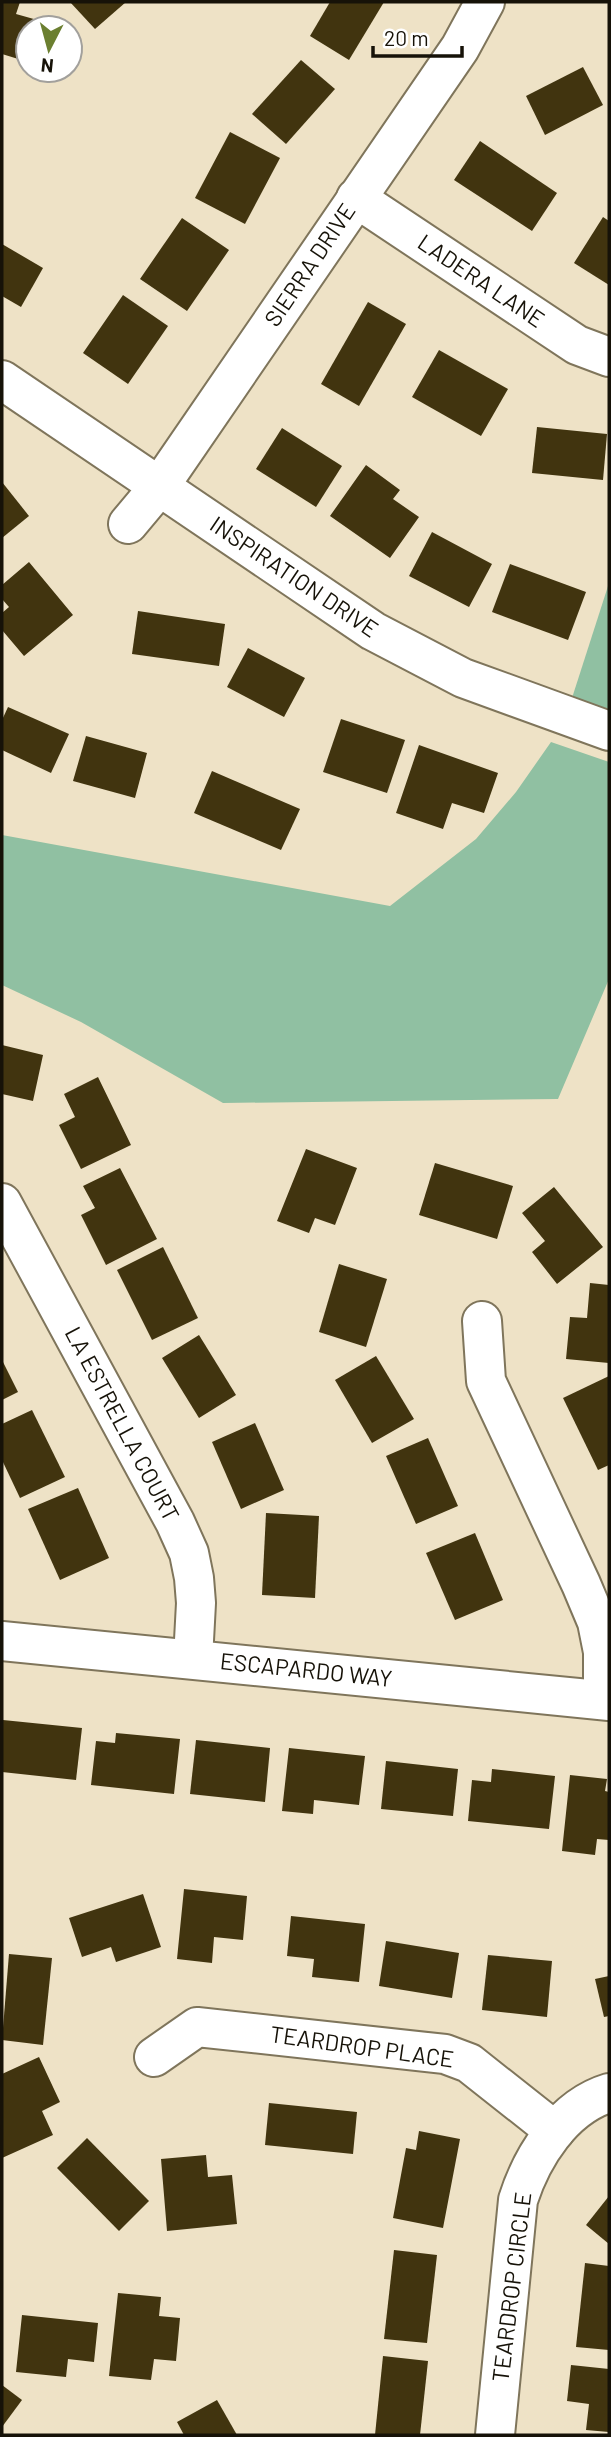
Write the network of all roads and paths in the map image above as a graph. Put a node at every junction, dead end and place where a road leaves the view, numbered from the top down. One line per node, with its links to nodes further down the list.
1 (485, 2): 2 (street, SIERRA DRIVE)
2 (356, 198): 3 (street, LADERA LANE); 5 (street, SIERRA DRIVE)
3 (609, 357)
4 (2, 380): 5 (street, INSPIRATION DRIVE)
5 (159, 487): 6 (street, SIERRA DRIVE); 7 (street, INSPIRATION DRIVE)
6 (128, 524)
7 (609, 731)
8 (2, 1203): 11 (street, LA ESTRELLA COURT)
9 (482, 1321): 12 (street)
10 (2, 1641): 11 (street, ESCAPARDO WAY)
11 (193, 1659): 12 (street, ESCAPARDO WAY)
12 (606, 1701)
13 (154, 2057): 15 (street, TEARDROP PLACE)
14 (609, 2093): 15 (street, TEARDROP CIRCLE)
15 (555, 2131): 16 (street, TEARDROP CIRCLE)
16 (495, 2435)

